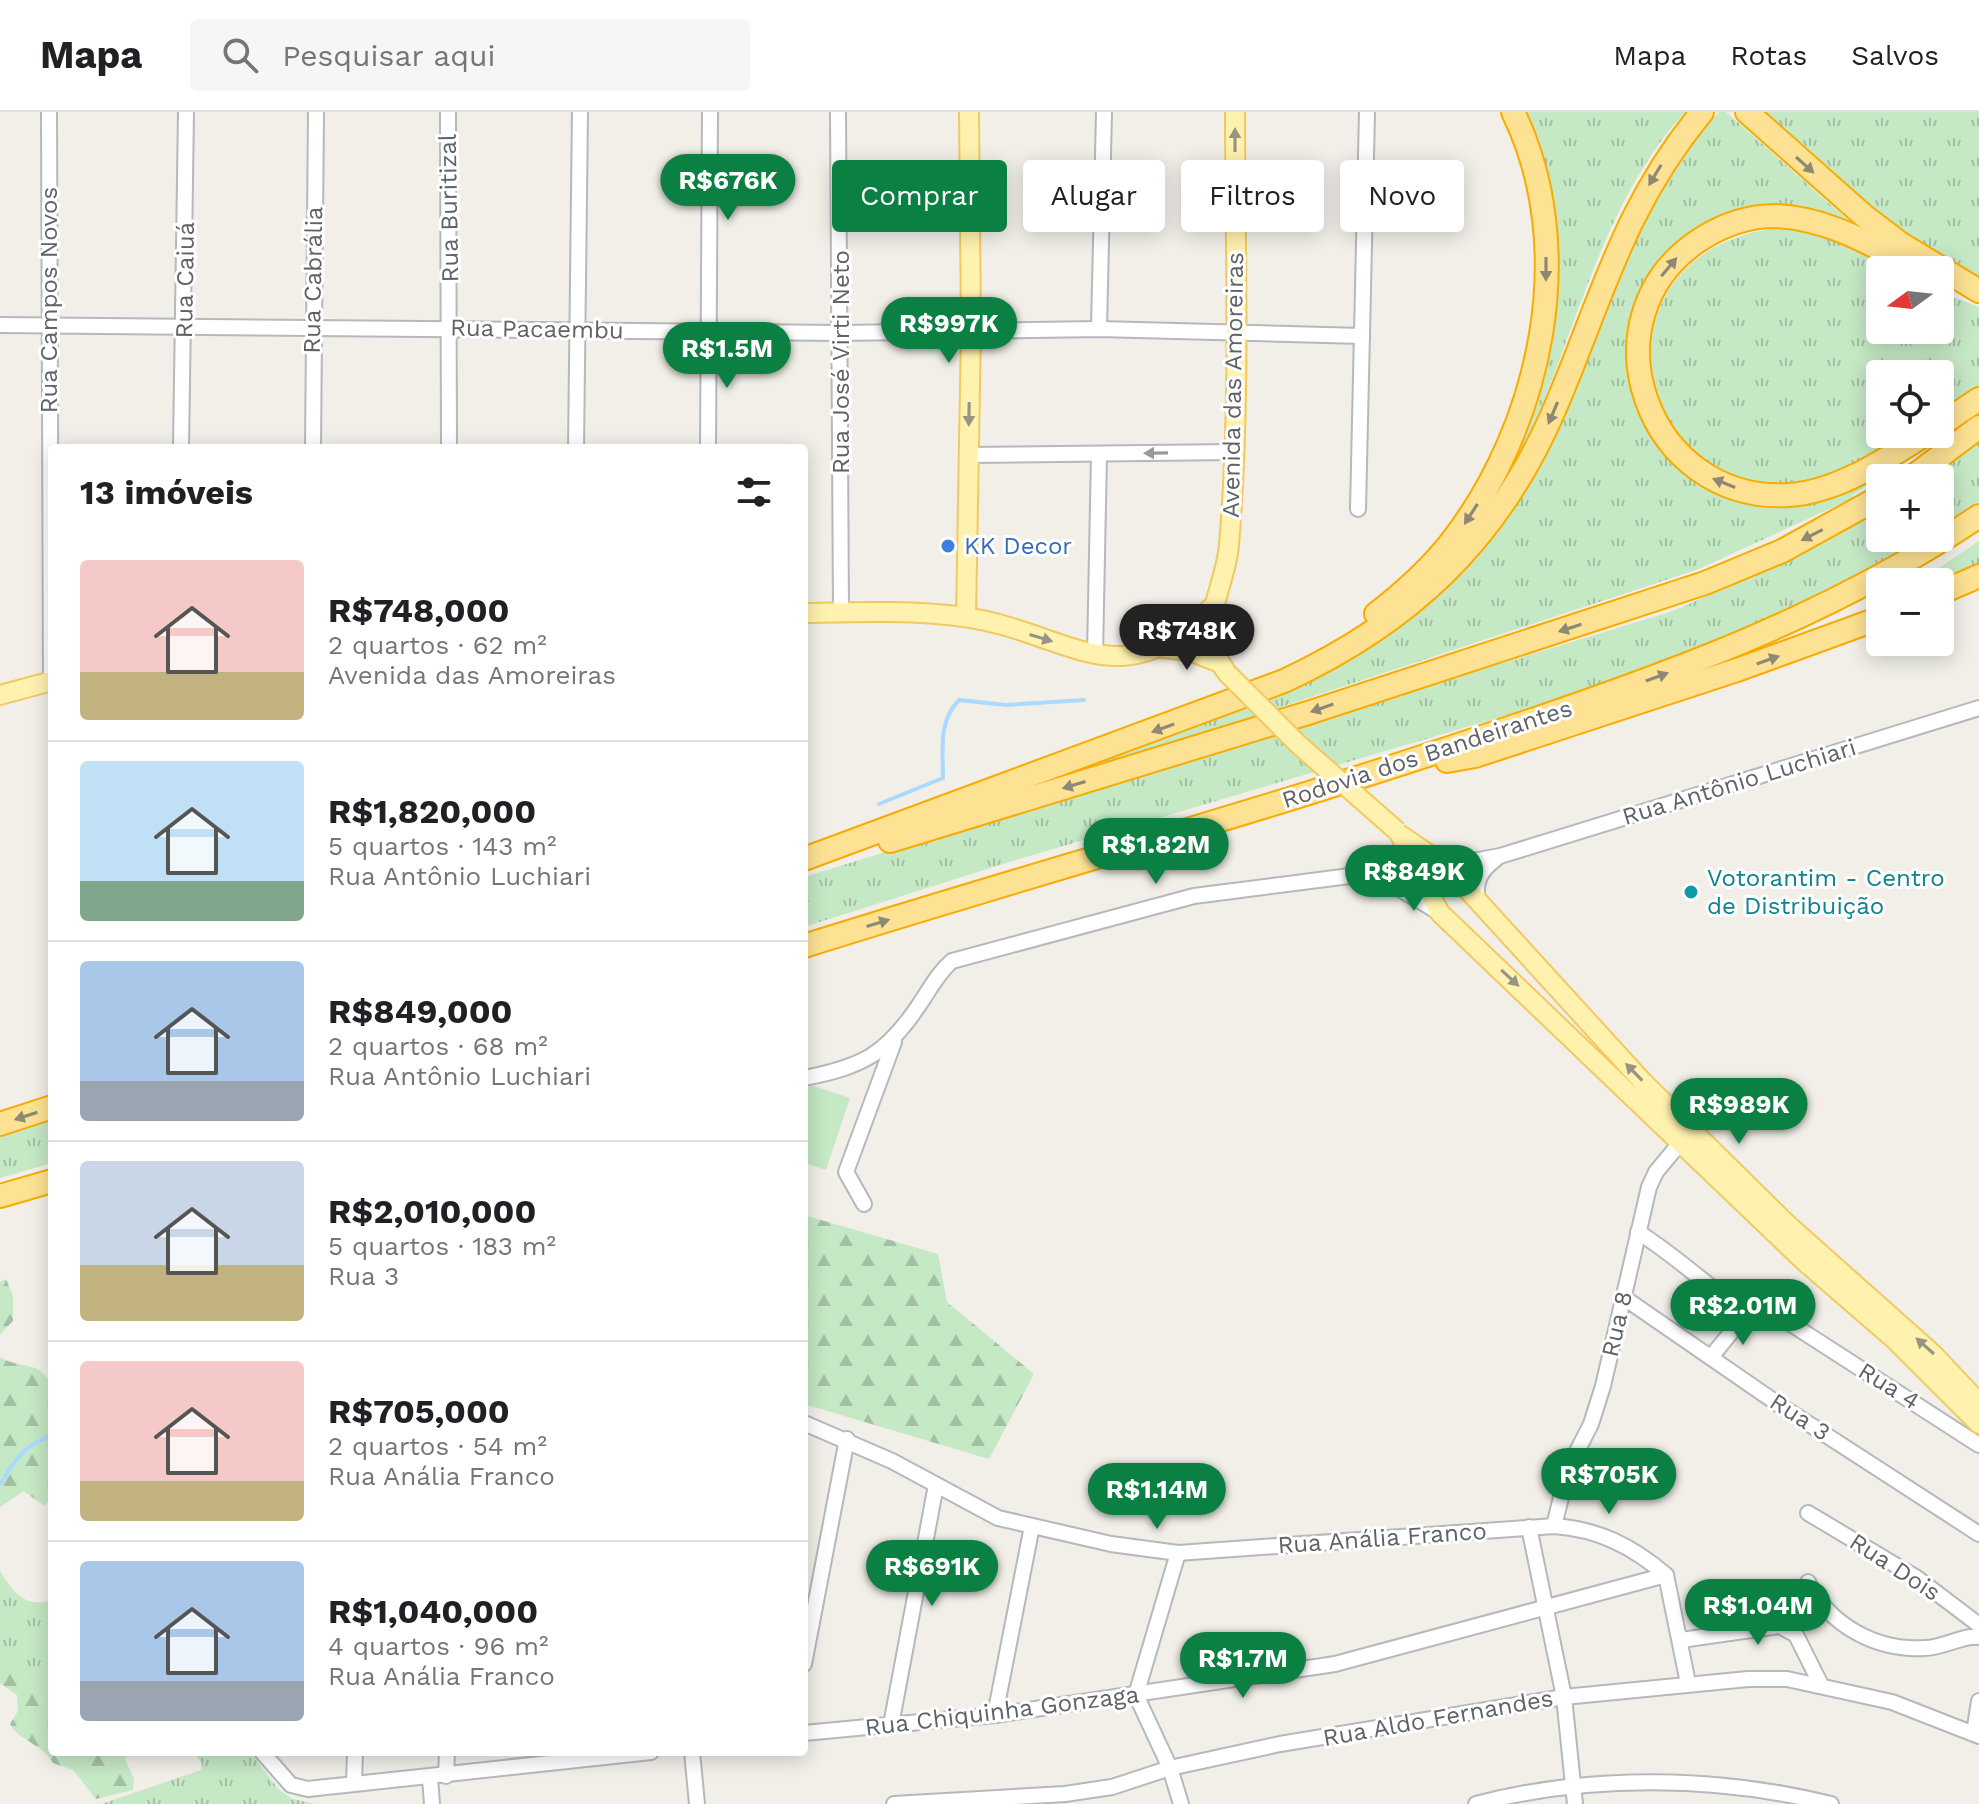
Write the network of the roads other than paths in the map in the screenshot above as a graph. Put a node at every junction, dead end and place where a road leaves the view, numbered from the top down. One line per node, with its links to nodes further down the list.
1 (49, 112): 20 (street, Rua Campos Novos)
2 (186, 112): 19 (street, Rua Caiuá)
3 (316, 112): 24 (street, Rua Cabrália)
4 (448, 112): 21 (street, Rua Buritizal)
5 (580, 112): 25 (street)
6 (710, 112): 26 (street)
7 (838, 112): 28 (street, Rua José Virti Neto)
8 (969, 112): 22 (main road)
9 (1104, 112): 23 (street)
10 (1235, 112): 27 (main road, Avenida das Amoreiras, one-way to 10)
11 (1367, 112): 29 (street)
12 (1513, 112): 59 (highway, one-way to 59)
13 (1702, 112): 59 (highway, one-way to 59)
14 (1747, 112): 17 (highway, one-way to 17)
15 (1894, 256): 39 (highway, one-way to 15)
16 (1954, 284): 17 (highway)
17 (1979, 292)
18 (0, 325): 20 (street, Rua Pacaembu)
19 (184, 325): 20 (street, Rua Pacaembu); 24 (street, Rua Pacaembu); 34 (street, Rua Caiuá)
20 (49, 326): 33 (street, Rua Campos Novos)
21 (451, 328): 24 (street, Rua Pacaembu); 25 (street, Rua Pacaembu); 36 (street, Rua Buritizal)
22 (971, 329): 23 (street, Rua Pacaembu); 28 (street, Rua Pacaembu); 42 (main road, one-way to 42)
23 (1099, 329): 27 (street, Rua Pacaembu)
24 (312, 330): 35 (street, Rua Cabrália)
25 (578, 330): 26 (street, Rua Pacaembu); 37 (street)
26 (708, 331): 28 (street, Rua Pacaembu); 38 (street)
27 (1235, 331): 29 (street, Rua Pacaembu); 40 (main road, Avenida das Amoreiras)
28 (842, 333): 50 (street, Rua José Virti Neto)
29 (1362, 336): 45 (street)
30 (1979, 399): 31 (highway)
31 (1954, 416)
32 (1979, 427): 43 (highway)
33 (50, 444)
34 (181, 444)
35 (313, 444)
36 (449, 444)
37 (576, 444)
38 (708, 444)
39 (1901, 448)
40 (1234, 452): 41 (street, one-way to 41); 49 (main road, Avenida das Amoreiras)
41 (1099, 454): 42 (street); 55 (street)
42 (968, 455): 52 (main road)
43 (1930, 464)
44 (1866, 505): 65 (highway, one-way to 65)
45 (1358, 509)
46 (1979, 516): 61 (highway, Rodovia dos Bandeirantes, one-way to 46)
47 (1979, 576): 48 (highway)
48 (1954, 587)
49 (1212, 607): 54 (main road, Avenida das Amoreiras); 56 (main road, Avenida das Amoreiras)
50 (841, 612): 51 (main road, Avenida das Amoreiras); 52 (main road, Avenida das Amoreiras)
51 (808, 613)
52 (966, 617): 55 (main road, Avenida das Amoreiras, one-way to 55)
53 (1866, 623): 61 (highway, one-way to 53)
54 (1163, 648): 55 (main road, Avenida das Amoreiras); 56 (main road, Avenida das Amoreiras)
55 (1095, 655)
56 (1223, 668): 62 (main road, bridge)
57 (48, 682): 58 (main road)
58 (0, 695)
59 (1236, 700): 64 (highway, one-way to 64)
60 (1979, 708): 63 (street, Rua Antônio Luchiari)
61 (1371, 775): 71 (highway, Rodovia dos Bandeirantes, one-way to 61)
62 (1399, 833): 66 (main road); 68 (main road)
63 (1500, 856): 66 (street, Rua Antônio Luchiari); 69 (street)
64 (808, 858)
65 (808, 865)
66 (1446, 866): 68 (main road); 69 (main road)
67 (1373, 873): 68 (street); 70 (street); 72 (street)
68 (1419, 873): 70 (main road)
69 (1479, 906): 70 (main road); 76 (main road, one-way to 69)
70 (1447, 919): 76 (main road, one-way to 76)
71 (808, 945)
72 (894, 1041): 73 (street); 79 (street)
73 (808, 1077)
74 (48, 1108): 75 (highway, one-way to 75)
75 (0, 1124)
76 (1687, 1135): 80 (street, Rua 8); 84 (main road, one-way to 76); 86 (main road)
77 (48, 1182): 78 (highway)
78 (0, 1196)
79 (864, 1204)
80 (1638, 1232): 81 (street, Rua 8); 82 (street)
81 (1623, 1297): 83 (street, Rua 3); 92 (street, Rua 8)
82 (1746, 1314): 83 (street); 88 (street, Rua 4)
83 (1711, 1357): 94 (street, Rua 3)
84 (1979, 1403)
85 (808, 1424): 87 (street, Rua Anália Franco)
86 (1979, 1424)
87 (847, 1439): 89 (street, Rua Anália Franco); 102 (street)
88 (1979, 1445)
89 (936, 1485): 91 (street, Rua Anália Franco); 109 (street)
90 (1808, 1513): 99 (street, Rua Dois)
91 (1032, 1526): 95 (street, Rua Anália Franco); 108 (street)
92 (1554, 1526): 93 (street, Rua Anália Franco); 96 (street, Rua Anália Franco)
93 (1529, 1527): 95 (street, Rua Anália Franco); 98 (street)
94 (1979, 1534)
95 (1178, 1553): 105 (street)
96 (1666, 1575): 98 (street, Rua Chiquinha Gonzaga); 101 (street)
97 (1808, 1582): 100 (street)
98 (1547, 1606): 105 (street, Rua Chiquinha Gonzaga); 106 (street)
99 (1979, 1625)
100 (1979, 1637)
101 (1681, 1640): 103 (street); 104 (street)
102 (808, 1643)
103 (1688, 1683): 104 (street, Rua Aldo Fernandes); 106 (street, Rua Aldo Fernandes)
104 (1821, 1685): 111 (street, Rua Aldo Fernandes)
105 (1136, 1695): 108 (street, Rua Chiquinha Gonzaga); 118 (street)
106 (1564, 1697): 118 (street, Rua Aldo Fernandes); 122 (street)
107 (1979, 1701): 111 (street)
108 (995, 1715): 109 (street, Rua Chiquinha Gonzaga)
109 (891, 1725): 110 (street, Rua Chiquinha Gonzaga)
110 (808, 1733)
111 (1976, 1734)
112 (266, 1756): 121 (street)
113 (355, 1756): 121 (street)
114 (447, 1756): 119 (street)
115 (596, 1756): 117 (street)
116 (692, 1756): 124 (street)
117 (543, 1759): 119 (street)
118 (1170, 1768): 125 (street, Rua Aldo Fernandes); 126 (street)
119 (446, 1776): 120 (street)
120 (430, 1778): 121 (street); 123 (street)
121 (354, 1784)
122 (1574, 1786): 127 (street); 128 (street); 129 (street)
123 (432, 1804)
124 (697, 1804)
125 (894, 1804)
126 (1181, 1804)
127 (1476, 1804)
128 (1575, 1804)
129 (1831, 1804)

